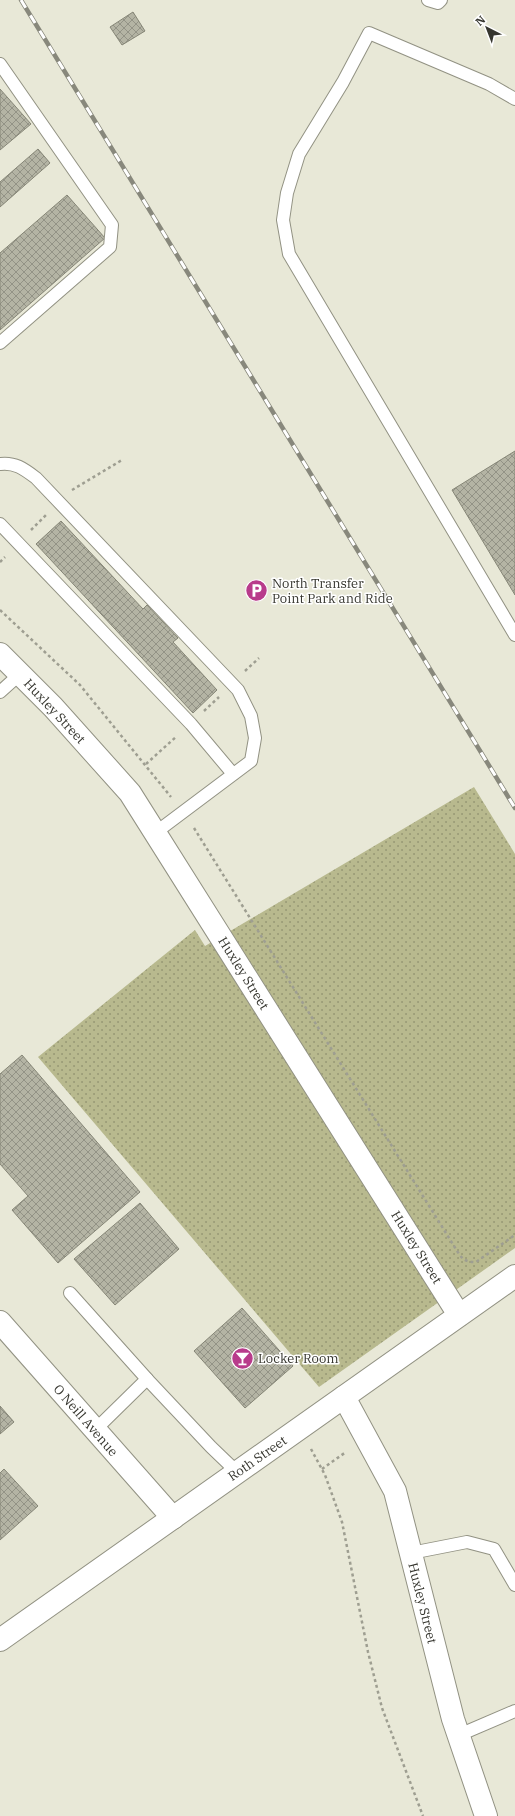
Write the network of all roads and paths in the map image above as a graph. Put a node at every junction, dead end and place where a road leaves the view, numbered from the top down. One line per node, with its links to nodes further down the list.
1 (428, 0): 2 (lane)
2 (441, 0)
3 (0, 64): 5 (lane)
4 (515, 99): 9 (lane)
5 (0, 343)
6 (0, 464): 13 (lane)
7 (0, 524): 13 (lane)
8 (0, 610): 14 (path)
9 (515, 635)
10 (0, 654): 11 (street, Huxley Street)
11 (20, 674): 12 (lane); 15 (street, Huxley Street)
12 (0, 692)
13 (233, 774): 14 (lane)
14 (182, 812): 15 (lane); 16 (path)
15 (155, 833): 19 (street, Huxley Street)
16 (515, 1234)
17 (515, 1276): 19 (street, Roth Street)
18 (70, 1293): 21 (lane)
19 (459, 1315): 22 (street, Roth Street)
20 (0, 1322): 24 (street, O Neill Avenue)
21 (147, 1379): 24 (lane); 27 (lane)
22 (344, 1397): 23 (street, Roth Street); 25 (street, Huxley Street)
23 (300, 1428): 26 (path); 27 (street, Roth Street)
24 (95, 1430): 28 (street, O Neill Avenue)
25 (366, 1438): 26 (path); 29 (street, Huxley Street)
26 (322, 1469): 34 (path)
27 (237, 1472): 28 (street, Roth Street)
28 (173, 1518): 31 (street, Roth Street)
29 (411, 1553): 30 (lane); 33 (street, Huxley Street)
30 (515, 1585)
31 (0, 1640)
32 (515, 1711): 33 (lane)
33 (459, 1735): 35 (street, Huxley Street)
34 (423, 1816)
35 (486, 1816)

